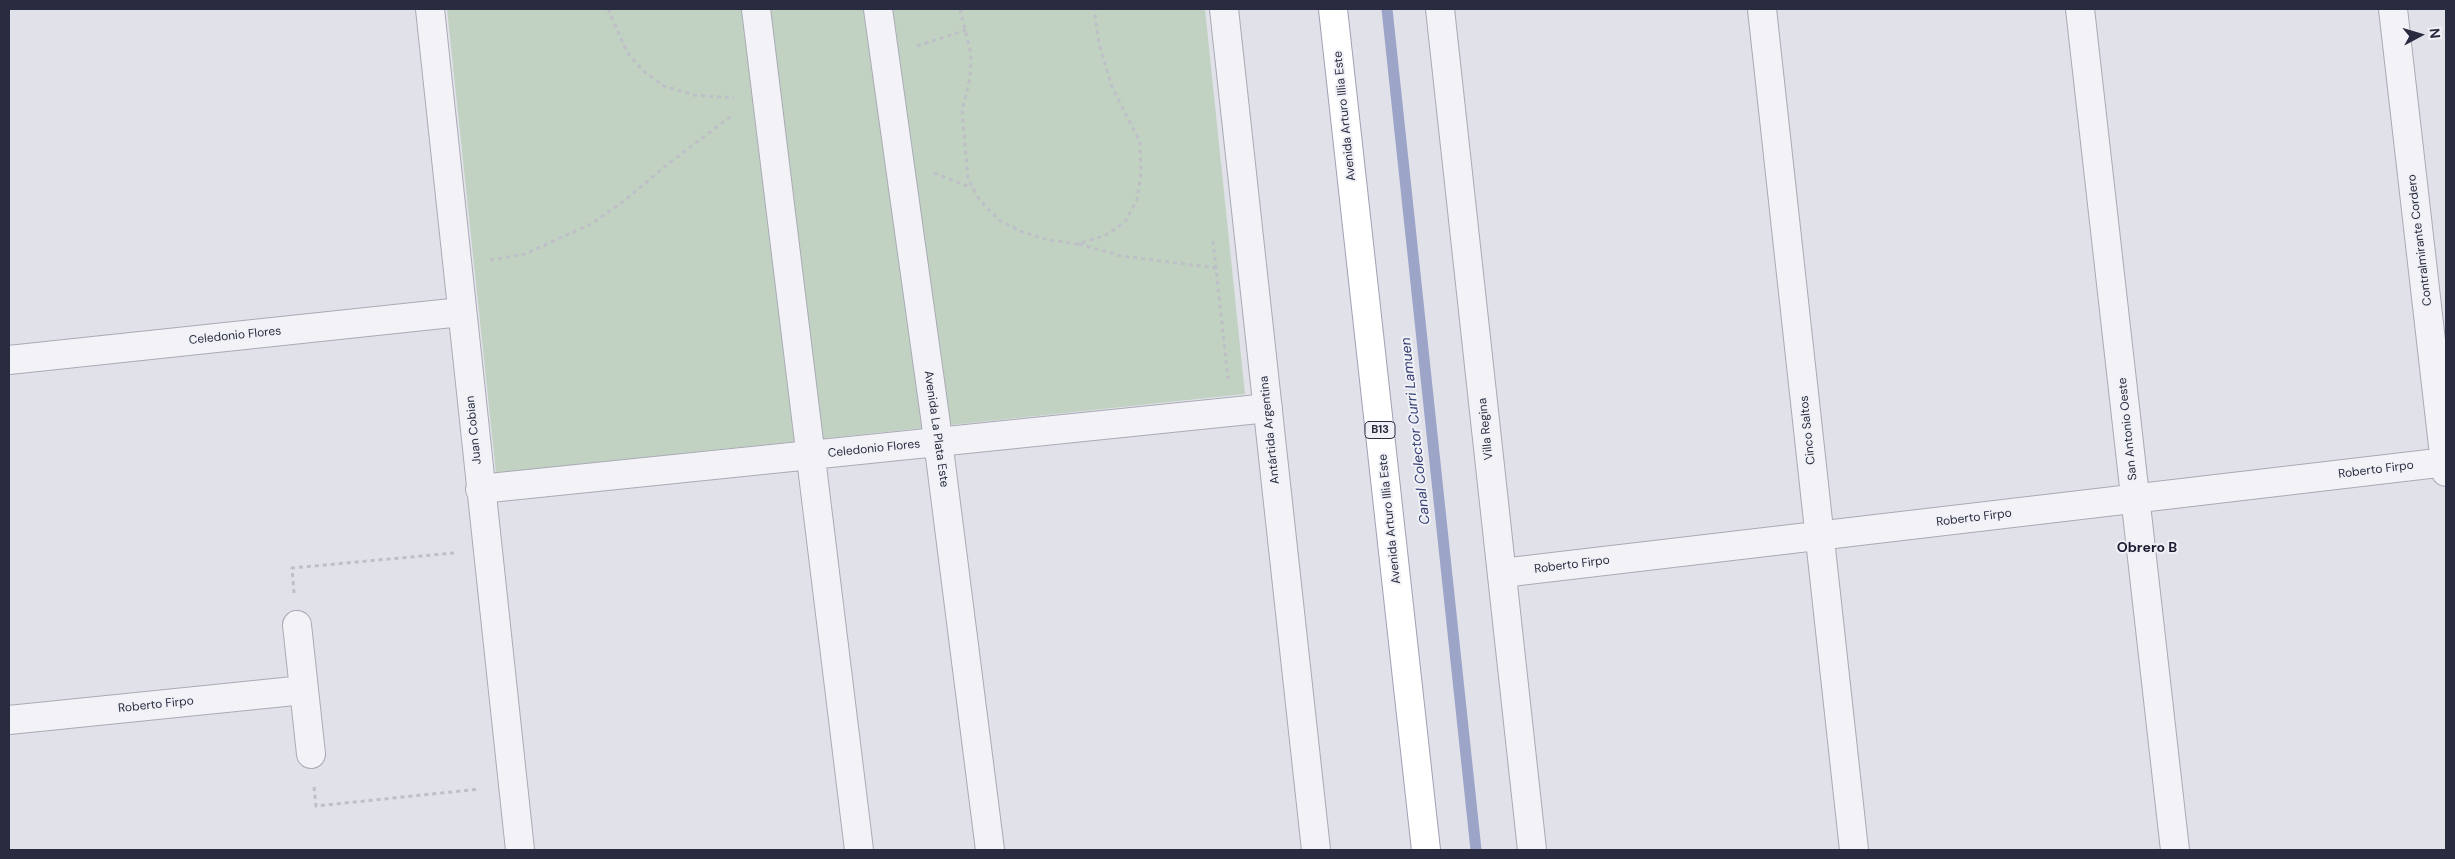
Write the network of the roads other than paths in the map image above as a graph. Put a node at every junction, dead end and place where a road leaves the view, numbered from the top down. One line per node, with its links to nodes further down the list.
1 (430, 9): 10 (street, Juan Cobian)
2 (756, 9): 14 (street)
3 (878, 9): 13 (street, Avenida La Plata Este)
4 (1224, 9): 12 (street, Antártida Argentina)
5 (1333, 9): 28 (main road, Avenida Arturo Illia Este / B13)
6 (1440, 9): 19 (street, Villa Regina)
7 (1762, 9): 18 (street, Cinco Saltos)
8 (2080, 9): 17 (street, San Antonio Oeste)
9 (2394, 9): 15 (street, Contralmirante Cordero)
10 (461, 312): 11 (street, Celedonio Flores); 16 (street, Juan Cobian)
11 (9, 360)
12 (1268, 408): 13 (street, Celedonio Flores); 27 (street, Antártida Argentina)
13 (938, 442): 14 (street, Celedonio Flores); 26 (street, Avenida La Plata Este)
14 (810, 455): 16 (street, Celedonio Flores); 25 (street)
15 (2446, 465): 17 (street, Roberto Firpo)
16 (480, 489): 24 (street, Juan Cobian)
17 (2135, 499): 18 (street, Roberto Firpo); 31 (street, San Antonio Oeste)
18 (1819, 536): 19 (street, Roberto Firpo); 30 (street, Cinco Saltos)
19 (1502, 573): 29 (street, Villa Regina)
20 (297, 625): 21 (street)
21 (304, 690): 22 (street, Roberto Firpo); 23 (street)
22 (9, 720)
23 (311, 754)
24 (520, 850)
25 (859, 850)
26 (990, 850)
27 (1316, 850)
28 (1426, 850)
29 (1532, 850)
30 (1854, 850)
31 (2175, 850)

